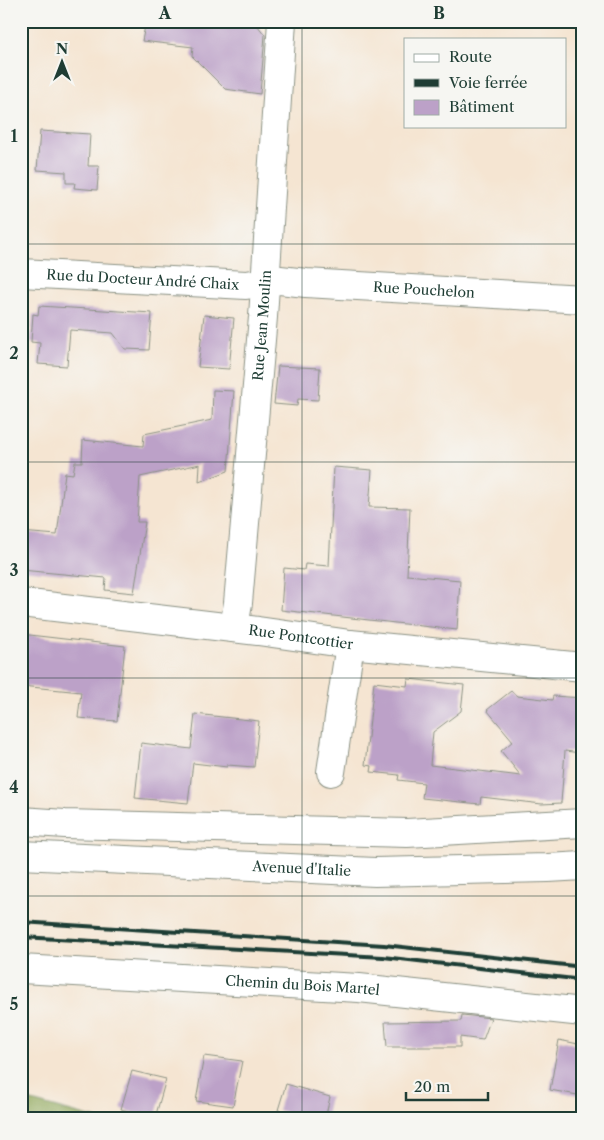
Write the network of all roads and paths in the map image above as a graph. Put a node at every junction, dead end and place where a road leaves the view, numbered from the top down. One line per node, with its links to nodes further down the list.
1 (282, 21): 3 (street, Rue Jean Moulin)
2 (21, 273): 3 (street, Rue du Docteur André Chaix)
3 (265, 282): 4 (street, Rue Pouchelon); 6 (street, Rue Jean Moulin)
4 (583, 298)
5 (21, 603): 6 (street, Rue Pontcottier)
6 (234, 628): 7 (street, Rue Pontcottier)
7 (350, 644): 8 (street, Rue Pontcottier); 9 (street)
8 (583, 667)
9 (331, 772)
10 (21, 822): 11 (street)
11 (583, 823)
12 (21, 855): 13 (street, Avenue d'Italie)
13 (583, 866)
14 (21, 969): 15 (street, Chemin du Bois Martel)
15 (583, 1012)

